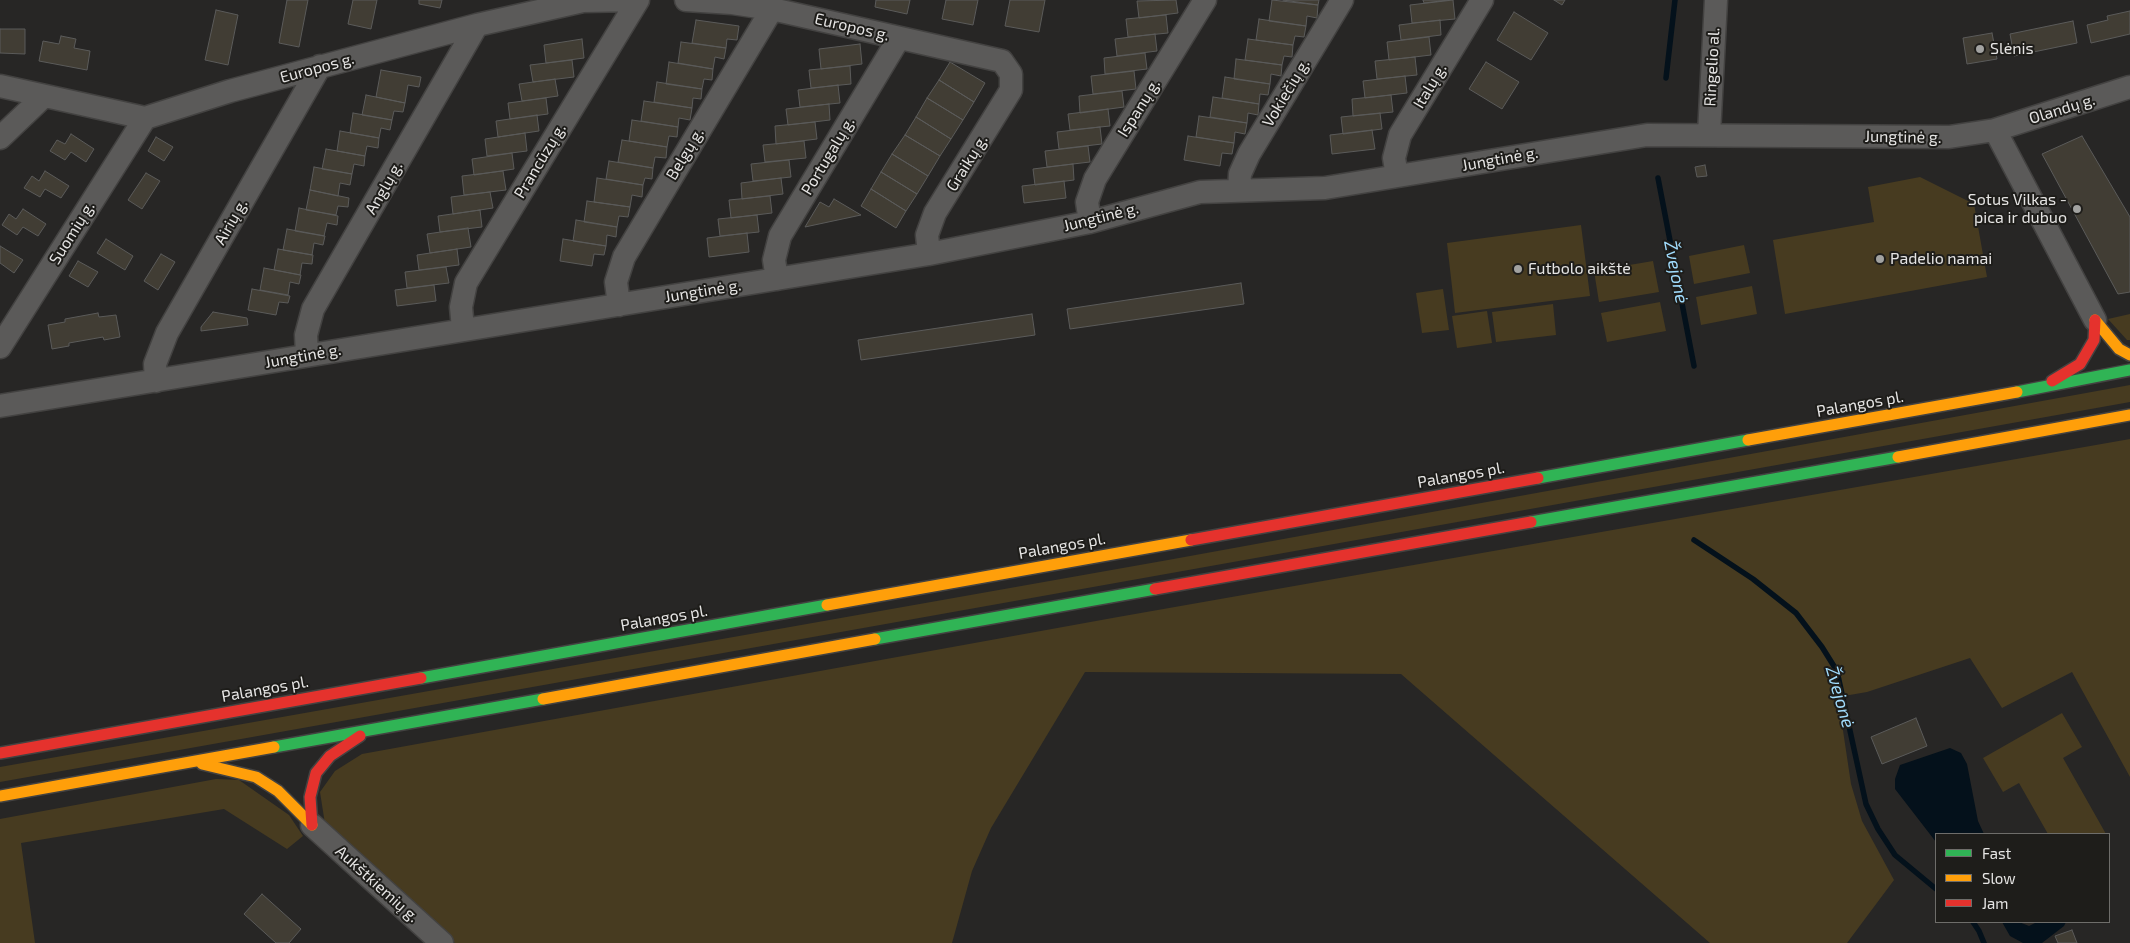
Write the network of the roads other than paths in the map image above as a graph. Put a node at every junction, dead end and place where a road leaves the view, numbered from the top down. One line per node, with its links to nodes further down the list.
1 (637, 0): 8 (street, Europos g.); 26 (street, Prancūzų g.)
2 (686, 0): 7 (street, Europos g.)
3 (1205, 0): 21 (street, Ispanų g.)
4 (1342, 0): 20 (street, Vokiečių g.)
5 (1482, 0): 19 (street, Italų g.)
6 (1716, 0): 17 (street, Ringelio al.)
7 (772, 9): 9 (street, Europos g.); 24 (street, Belgų g.)
8 (477, 25): 10 (street, Europos g.); 28 (street, Anglų g.)
9 (899, 38): 11 (street, Europos g.); 23 (street, Portugalų g.)
10 (320, 66): 15 (street, Europos g.); 31 (street, Airių g.)
11 (1011, 74): 22 (street, Graikų g.)
12 (0, 86): 14 (street, Europos g.)
13 (2128, 93): 16 (street, Olandų g.)
14 (43, 97): 15 (street, Europos g.); 18 (street)
15 (145, 118): 27 (street, Suomių g.)
16 (1995, 130): 17 (street, Jungtinė g.); 25 (street)
17 (1709, 134): 19 (street, Jungtinė g.)
18 (0, 138)
19 (1397, 176): 20 (street, Jungtinė g.)
20 (1239, 190): 21 (street, Jungtinė g.)
21 (1090, 222): 22 (street, Jungtinė g.)
22 (929, 254): 23 (street, Jungtinė g.)
23 (777, 279): 24 (street, Jungtinė g.)
24 (619, 305): 26 (street, Jungtinė g.)
25 (2095, 320): 29 (highway); 32 (highway)
26 (463, 329): 28 (street, Jungtinė g.)
27 (0, 347)
28 (307, 355): 31 (street, Jungtinė g.)
29 (2130, 355)
30 (2130, 370): 32 (highway, Palangos pl.)
31 (156, 382): 33 (street, Jungtinė g.)
32 (2043, 387): 36 (highway, Palangos pl.)
33 (0, 406)
34 (2130, 415): 35 (highway)
35 (369, 730): 37 (highway); 39 (highway)
36 (0, 753)
37 (193, 762): 38 (highway); 39 (highway)
38 (0, 796)
39 (312, 825): 40 (street, Aukštkiemių g.)
40 (442, 943)

